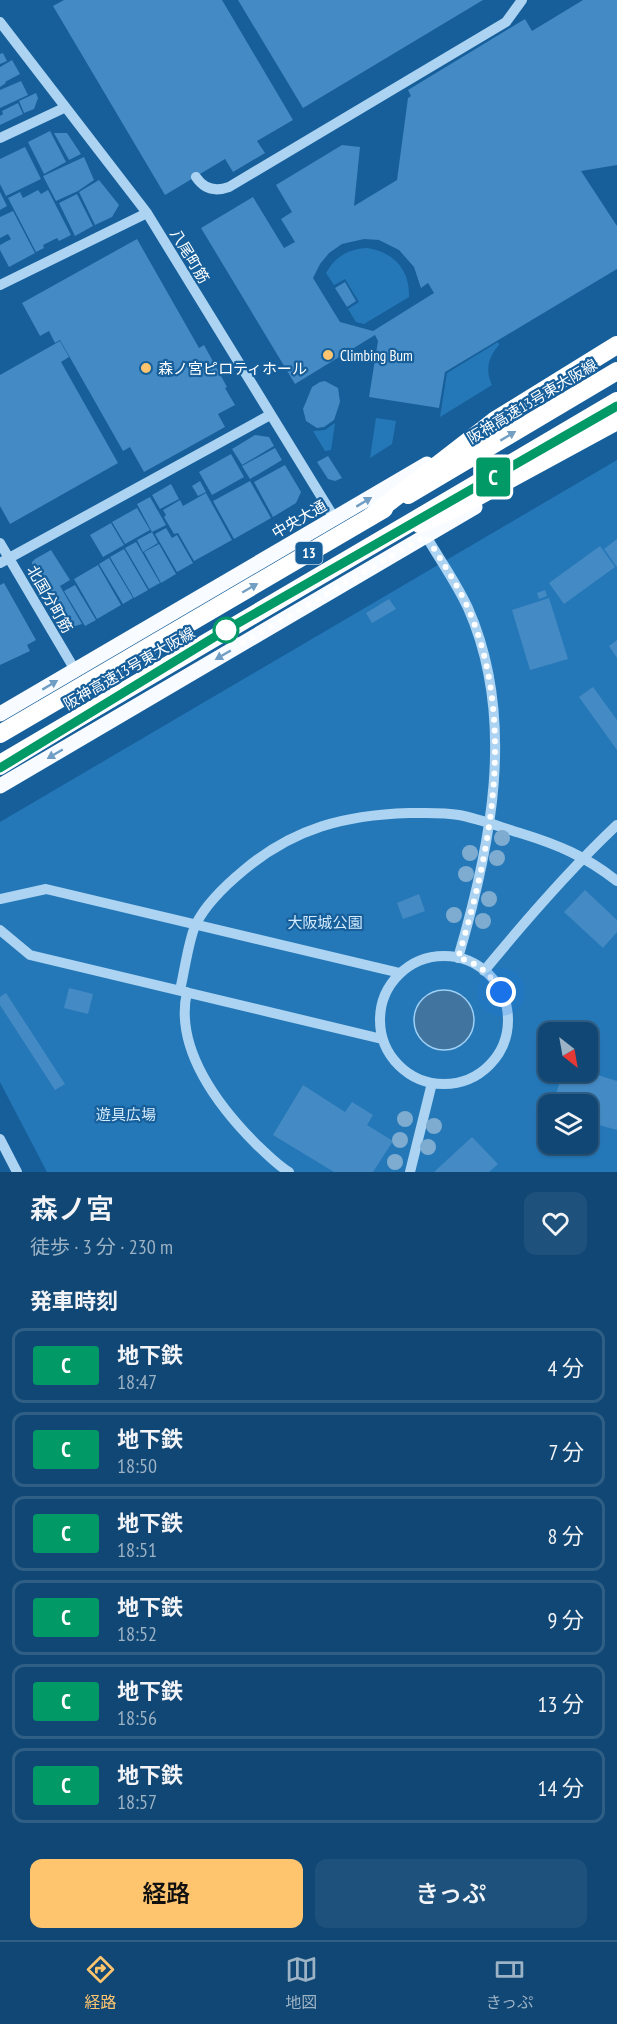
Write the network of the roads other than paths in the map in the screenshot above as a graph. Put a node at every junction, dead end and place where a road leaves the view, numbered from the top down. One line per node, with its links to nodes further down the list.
1 (522, 0): 5 (street)
2 (0, 22): 3 (street, 八尾町筋)
3 (64, 108): 4 (street); 6 (street, 八尾町筋)
4 (0, 138)
5 (196, 177)
6 (147, 213): 7 (street); 12 (street, 八尾町筋)
7 (0, 285)
8 (617, 345): 14 (highway, bridge)
9 (617, 354): 15 (main road, 中央大通, one-way to 9)
10 (617, 371): 14 (highway, 阪神高速13号東大阪線 / 13, one-way to 10, bridge)
11 (617, 401): 17 (highway, 阪神高速13号東大阪線 / 13, bridge)
12 (270, 415): 15 (street, 八尾町筋); 19 (street)
13 (617, 422): 16 (main road); 17 (highway, bridge)
14 (370, 517): 22 (highway, 阪神高速13号東大阪線 / 13, one-way to 14)
15 (335, 519): 20 (main road, 中央大通)
16 (426, 536): 24 (main road, one-way to 24); 25 (street)
17 (383, 540): 23 (highway, 阪神高速13号東大阪線 / 13, bridge)
18 (0, 543): 19 (street, 北国分町筋)
19 (4, 560): 20 (street, 北国分町筋)
20 (75, 670): 21 (main road, 中央大通, one-way to 20)
21 (0, 714)
22 (0, 734)
23 (0, 764)
24 (0, 786)
25 (489, 822): 27 (street); 30 (street); 32 (street)
26 (617, 825): 27 (street)
27 (583, 857): 28 (street); 33 (street)
28 (617, 881)
29 (0, 899): 30 (street)
30 (196, 925): 34 (street); 35 (street)
31 (0, 930): 35 (street)
32 (458, 958): 33 (street); 34 (street)
33 (484, 971): 37 (street)
34 (400, 973): 36 (street)
35 (183, 991): 36 (street); 40 (street)
36 (382, 1039): 37 (street)
37 (432, 1083): 41 (street)
38 (0, 1139): 39 (street)
39 (17, 1172)
40 (289, 1172)
41 (410, 1172)

